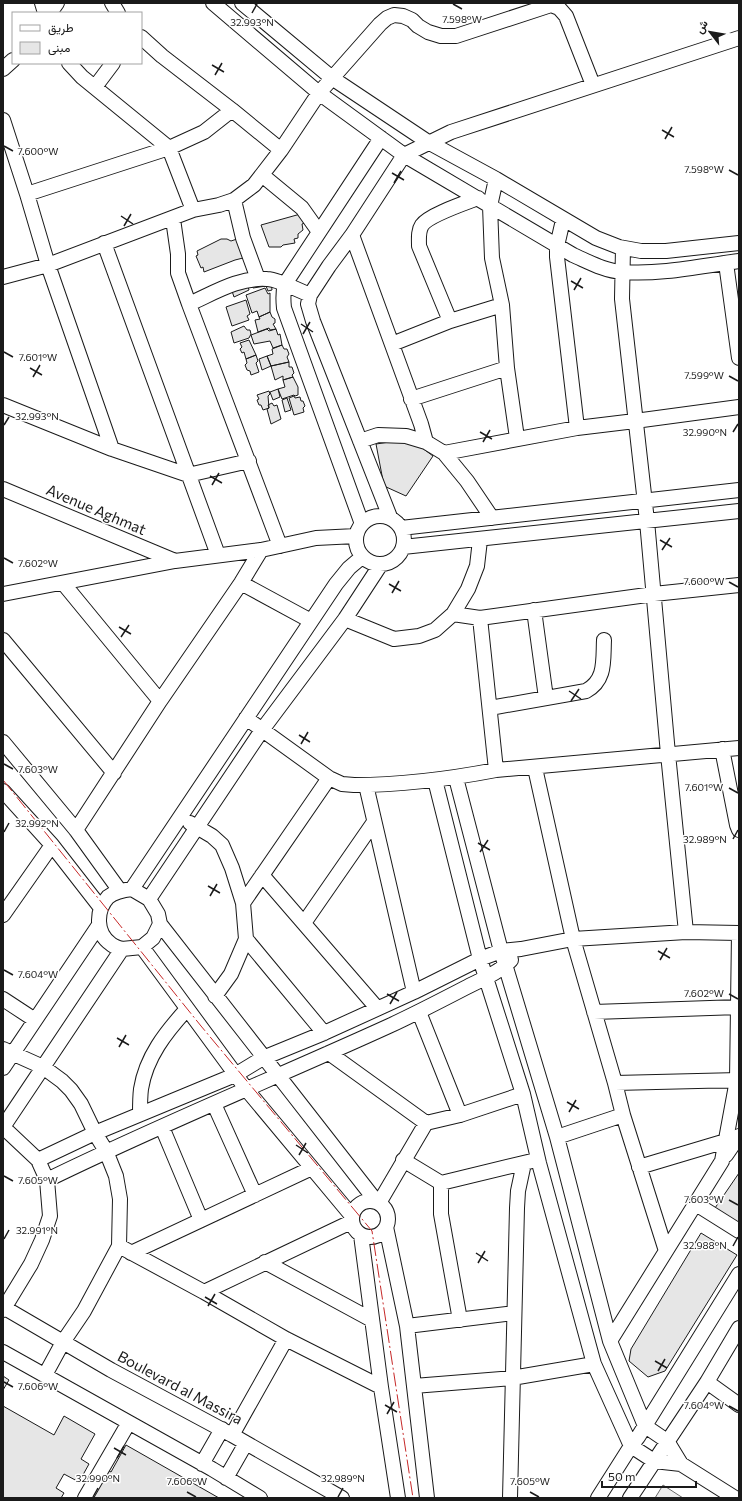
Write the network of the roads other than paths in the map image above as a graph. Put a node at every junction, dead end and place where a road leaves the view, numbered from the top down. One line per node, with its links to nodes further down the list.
1 (57, 3): 6 (street)
2 (112, 3): 7 (street)
3 (213, 3): 17 (street)
4 (242, 3): 14 (street)
5 (562, 6): 14 (street); 15 (street)
6 (51, 12)
7 (117, 12)
8 (142, 38): 18 (street)
9 (739, 38): 15 (street)
10 (12, 61): 13 (street)
11 (70, 64): 16 (street)
12 (112, 64): 16 (street)
13 (3, 69)
14 (332, 78): 17 (street); 21 (street)
15 (593, 85): 21 (street)
16 (95, 87): 22 (street)
17 (319, 93): 20 (street); 23 (street)
18 (232, 110): 22 (street); 23 (street)
19 (3, 120): 27 (street)
20 (381, 138): 24 (street); 34 (street)
21 (428, 142): 24 (street); 26 (street)
22 (169, 148): 27 (street); 31 (street)
23 (281, 150): 25 (street)
24 (404, 154): 28 (street); 35 (street)
25 (262, 175): 29 (street); 34 (street)
26 (496, 179): 30 (street); 33 (street)
27 (28, 194): 41 (street)
28 (478, 198): 30 (street); 49 (street)
29 (234, 200): 31 (street); 44 (street)
30 (490, 206): 38 (street); 48 (street)
31 (193, 210): 32 (street)
32 (172, 219): 36 (street); 47 (street)
33 (563, 220): 38 (street); 39 (street)
34 (319, 232): 45 (street)
35 (352, 235): 46 (street); 50 (street)
36 (104, 243): 41 (street); 64 (street)
37 (739, 243): 39 (street)
38 (557, 246): 42 (street); 57 (street)
39 (623, 248): 42 (street)
40 (733, 262): 42 (street); 51 (street)
41 (48, 265): 43 (street); 61 (street)
42 (621, 272): 56 (street)
43 (3, 277)
44 (258, 279): 45 (street); 47 (street)
45 (285, 284): 46 (street); 73 (street)
46 (310, 295): 59 (street)
47 (189, 304): 63 (street)
48 (502, 305): 49 (street); 52 (street)
49 (450, 321): 50 (street)
50 (392, 344): 53 (street)
51 (739, 358)
52 (507, 368): 53 (street); 58 (street)
53 (411, 399): 60 (street)
54 (3, 405): 61 (street)
55 (739, 407): 56 (street)
56 (635, 421): 57 (street); 67 (street)
57 (577, 428): 58 (street)
58 (517, 438): 62 (street)
59 (360, 441): 60 (street); 69 (street)
60 (426, 442): 62 (street)
61 (112, 449): 64 (street)
62 (444, 452): 70 (street)
63 (249, 461): 64 (street); 75 (street)
64 (188, 476): 78 (street)
65 (3, 490): 80 (street, Avenue Aghmat)
66 (739, 490): 67 (street)
67 (644, 501): 70 (street); 71 (street)
68 (739, 510): 71 (street)
69 (390, 517): 72 (street); 73 (street)
70 (492, 518): 72 (street)
71 (647, 521): 74 (street); 86 (street)
72 (401, 528): 76 (street)
73 (359, 530): 75 (street); 79 (street)
74 (480, 540): 76 (street); 88 (street)
75 (280, 546): 77 (street)
76 (403, 548): 81 (street)
77 (261, 550): 78 (street); 83 (street)
78 (218, 555): 80 (street)
79 (362, 557): 81 (street); 91 (street)
80 (175, 561): 82 (street)
81 (382, 564): 90 (street)
82 (63, 583): 85 (street); 95 (street)
83 (241, 583): 91 (street); 95 (street)
84 (739, 585): 86 (street)
85 (3, 594)
86 (654, 594): 87 (street); 102 (street)
87 (534, 610): 89 (street); 94 (street)
88 (453, 614): 89 (street); 90 (street)
89 (480, 618): 96 (street)
90 (345, 619): 98 (street)
91 (311, 621): 97 (street)
92 (3, 640): 105 (street)
93 (604, 640): 94 (street)
94 (546, 698): 96 (street)
95 (160, 701): 105 (street)
96 (490, 708): 104 (street)
97 (246, 718): 98 (street); 111 (street)
98 (262, 730): 106 (street); 113 (street)
99 (3, 742): 114 (street)
100 (739, 748): 101 (street)
101 (722, 749): 102 (street); 115 (street)
102 (668, 754): 103 (street); 126 (street)
103 (535, 768): 104 (street); 129 (street)
104 (496, 770): 107 (street)
105 (114, 772): 114 (street)
106 (329, 778): 109 (street); 117 (street)
107 (456, 778): 108 (street); 133 (street)
108 (435, 780): 109 (street); 134 (street)
109 (366, 785): 112 (street)
110 (4, 793): 116 (street)
111 (180, 818): 113 (street); 118 (street)
112 (374, 822): 123 (street); 137 (street)
113 (198, 828): 119 (street); 120 (street)
114 (76, 830): 118 (street)
115 (739, 833)
116 (52, 845): 121 (street); 122 (street)
117 (262, 875): 120 (street); 123 (street)
118 (126, 890): 119 (street); 121 (street)
119 (149, 899): 124 (street)
120 (243, 904): 128 (street)
121 (101, 908): 125 (street)
122 (3, 915)
123 (304, 923): 141 (street)
124 (160, 924): 130 (street); 138 (street)
125 (99, 925): 131 (street); 145 (street)
126 (686, 932): 127 (street); 129 (street)
127 (739, 933): 140 (street)
128 (246, 939): 138 (street); 146 (street)
129 (572, 940): 132 (street); 144 (street)
130 (142, 947): 131 (street); 142 (street)
131 (122, 949): 150 (street)
132 (521, 949): 133 (street); 135 (street)
133 (501, 951): 134 (street); 135 (street)
134 (480, 959): 136 (street); 137 (street)
135 (506, 965): 136 (street); 166 (street)
136 (485, 978): 143 (street); 157 (street)
137 (414, 992): 141 (street)
138 (215, 996): 149 (street)
139 (3, 999): 145 (street)
140 (738, 1007): 144 (street); 154 (street)
141 (377, 1008): 146 (street)
142 (187, 1009): 152 (street); 159 (street)
143 (419, 1012): 148 (street); 161 (street)
144 (594, 1012): 155 (street)
145 (35, 1020): 147 (street)
146 (324, 1033): 149 (street)
147 (8, 1051): 150 (street); 151 (street)
148 (329, 1053): 153 (street); 162 (street)
149 (263, 1058): 152 (street); 153 (street)
150 (43, 1067): 163 (street); 165 (street)
151 (3, 1068)
152 (235, 1075): 156 (street); 159 (street)
153 (278, 1076): 156 (street); 177 (street)
154 (738, 1080): 155 (street); 167 (street)
155 (615, 1083): 160 (street)
156 (247, 1090): 158 (street); 173 (street)
157 (523, 1094): 161 (street); 171 (street)
158 (214, 1104): 164 (street); 176 (street)
159 (140, 1114): 165 (street)
160 (623, 1114): 166 (street); 172 (street)
161 (460, 1115): 162 (street)
162 (426, 1123): 170 (street)
163 (3, 1127): 169 (street)
164 (162, 1127): 168 (street); 180 (street)
165 (95, 1133): 168 (street); 169 (street)
166 (557, 1137): 198 (street)
167 (732, 1139): 172 (street); 178 (street)
168 (106, 1151): 174 (street); 184 (street)
169 (38, 1160): 174 (street)
170 (403, 1160): 175 (street); 177 (street)
171 (531, 1161): 175 (street); 191 (street); 200 (street)
172 (639, 1167): 185 (street)
173 (312, 1168): 176 (street); 179 (street)
174 (47, 1180): 190 (street)
175 (441, 1183): 193 (street)
176 (255, 1195): 180 (street)
177 (377, 1202): 179 (street); 181 (street)
178 (696, 1204): 182 (street); 185 (street)
179 (352, 1219): 183 (street); 187 (street)
180 (201, 1220): 186 (street)
181 (386, 1227): 183 (street); 194 (street)
182 (739, 1231)
183 (361, 1235): 192 (street)
184 (119, 1246): 186 (street); 197 (street)
185 (666, 1251): 198 (street)
186 (131, 1253): 189 (street)
187 (265, 1262): 189 (street); 192 (street)
188 (739, 1274): 208 (street)
189 (204, 1292): 196 (street)
190 (3, 1309): 197 (street, Boulevard al Massira)
191 (514, 1313): 193 (street); 202 (street)
192 (372, 1320): 205 (street)
193 (460, 1320): 194 (street)
194 (406, 1326): 204 (street)
195 (739, 1328): 203 (street)
196 (286, 1339): 205 (street); 209 (street)
197 (62, 1342): 201 (street); 209 (street, Boulevard al Massira)
198 (610, 1342): 208 (street)
199 (3, 1352): 201 (street)
200 (594, 1364): 202 (street); 212 (street)
201 (45, 1375): 207 (street)
202 (512, 1378): 204 (street); 222 (street)
203 (707, 1382): 206 (street); 210 (street)
204 (414, 1386): 221 (street)
205 (381, 1388): 220 (street)
206 (739, 1405)
207 (128, 1424): 214 (street); 217 (street)
208 (645, 1426): 210 (street); 212 (street)
209 (227, 1432): 211 (street, Boulevard al Massira); 214 (street)
210 (667, 1441): 213 (street); 215 (street)
211 (246, 1443): 216 (street); 219 (street, Boulevard al Massira)
212 (631, 1446): 213 (street); 223 (street)
213 (654, 1461): 215 (street); 224 (street)
214 (202, 1464): 216 (street)
215 (681, 1464): 225 (street)
216 (226, 1478): 218 (street)
217 (84, 1498)
218 (260, 1498)
219 (342, 1498)
220 (398, 1498)
221 (427, 1498)
222 (510, 1498)
223 (598, 1498)
224 (630, 1498)
225 (735, 1498)

